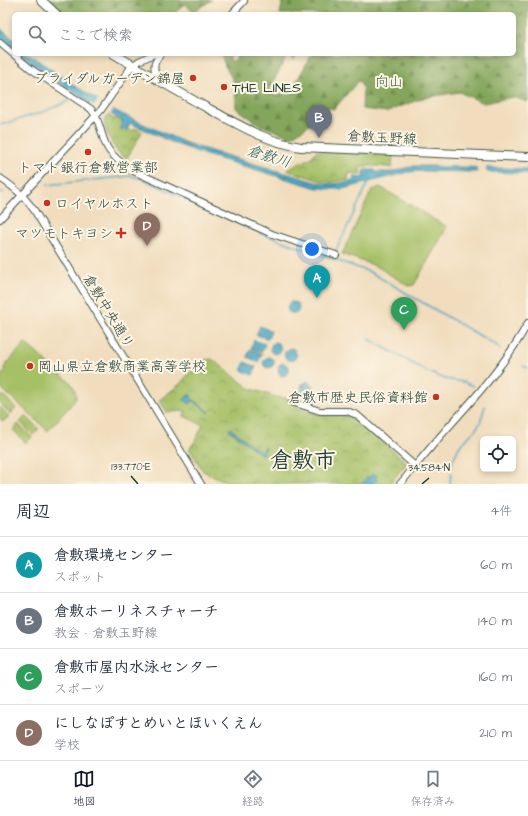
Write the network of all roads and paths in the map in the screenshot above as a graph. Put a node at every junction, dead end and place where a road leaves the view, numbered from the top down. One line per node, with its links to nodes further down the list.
1 (41, 0): 3 (main road)
2 (244, 1): 4 (street)
3 (54, 12)
4 (234, 12)
5 (0, 43): 6 (street)
6 (12, 53)
7 (16, 56): 13 (street)
8 (117, 56): 11 (main road, 倉敷玉野線)
9 (150, 56): 11 (street)
10 (159, 56): 12 (street)
11 (133, 65): 12 (main road, 倉敷玉野線); 13 (street)
12 (157, 78): 14 (main road, 倉敷玉野線)
13 (96, 116): 16 (street); 18 (street)
14 (528, 157)
15 (0, 178): 16 (street, 倉敷中央通り)
16 (22, 195): 17 (street); 22 (street, 倉敷中央通り)
17 (0, 219)
18 (334, 255)
19 (528, 322): 21 (street)
20 (292, 402): 21 (street)
21 (415, 466): 23 (street)
22 (201, 484)
23 (400, 484)

